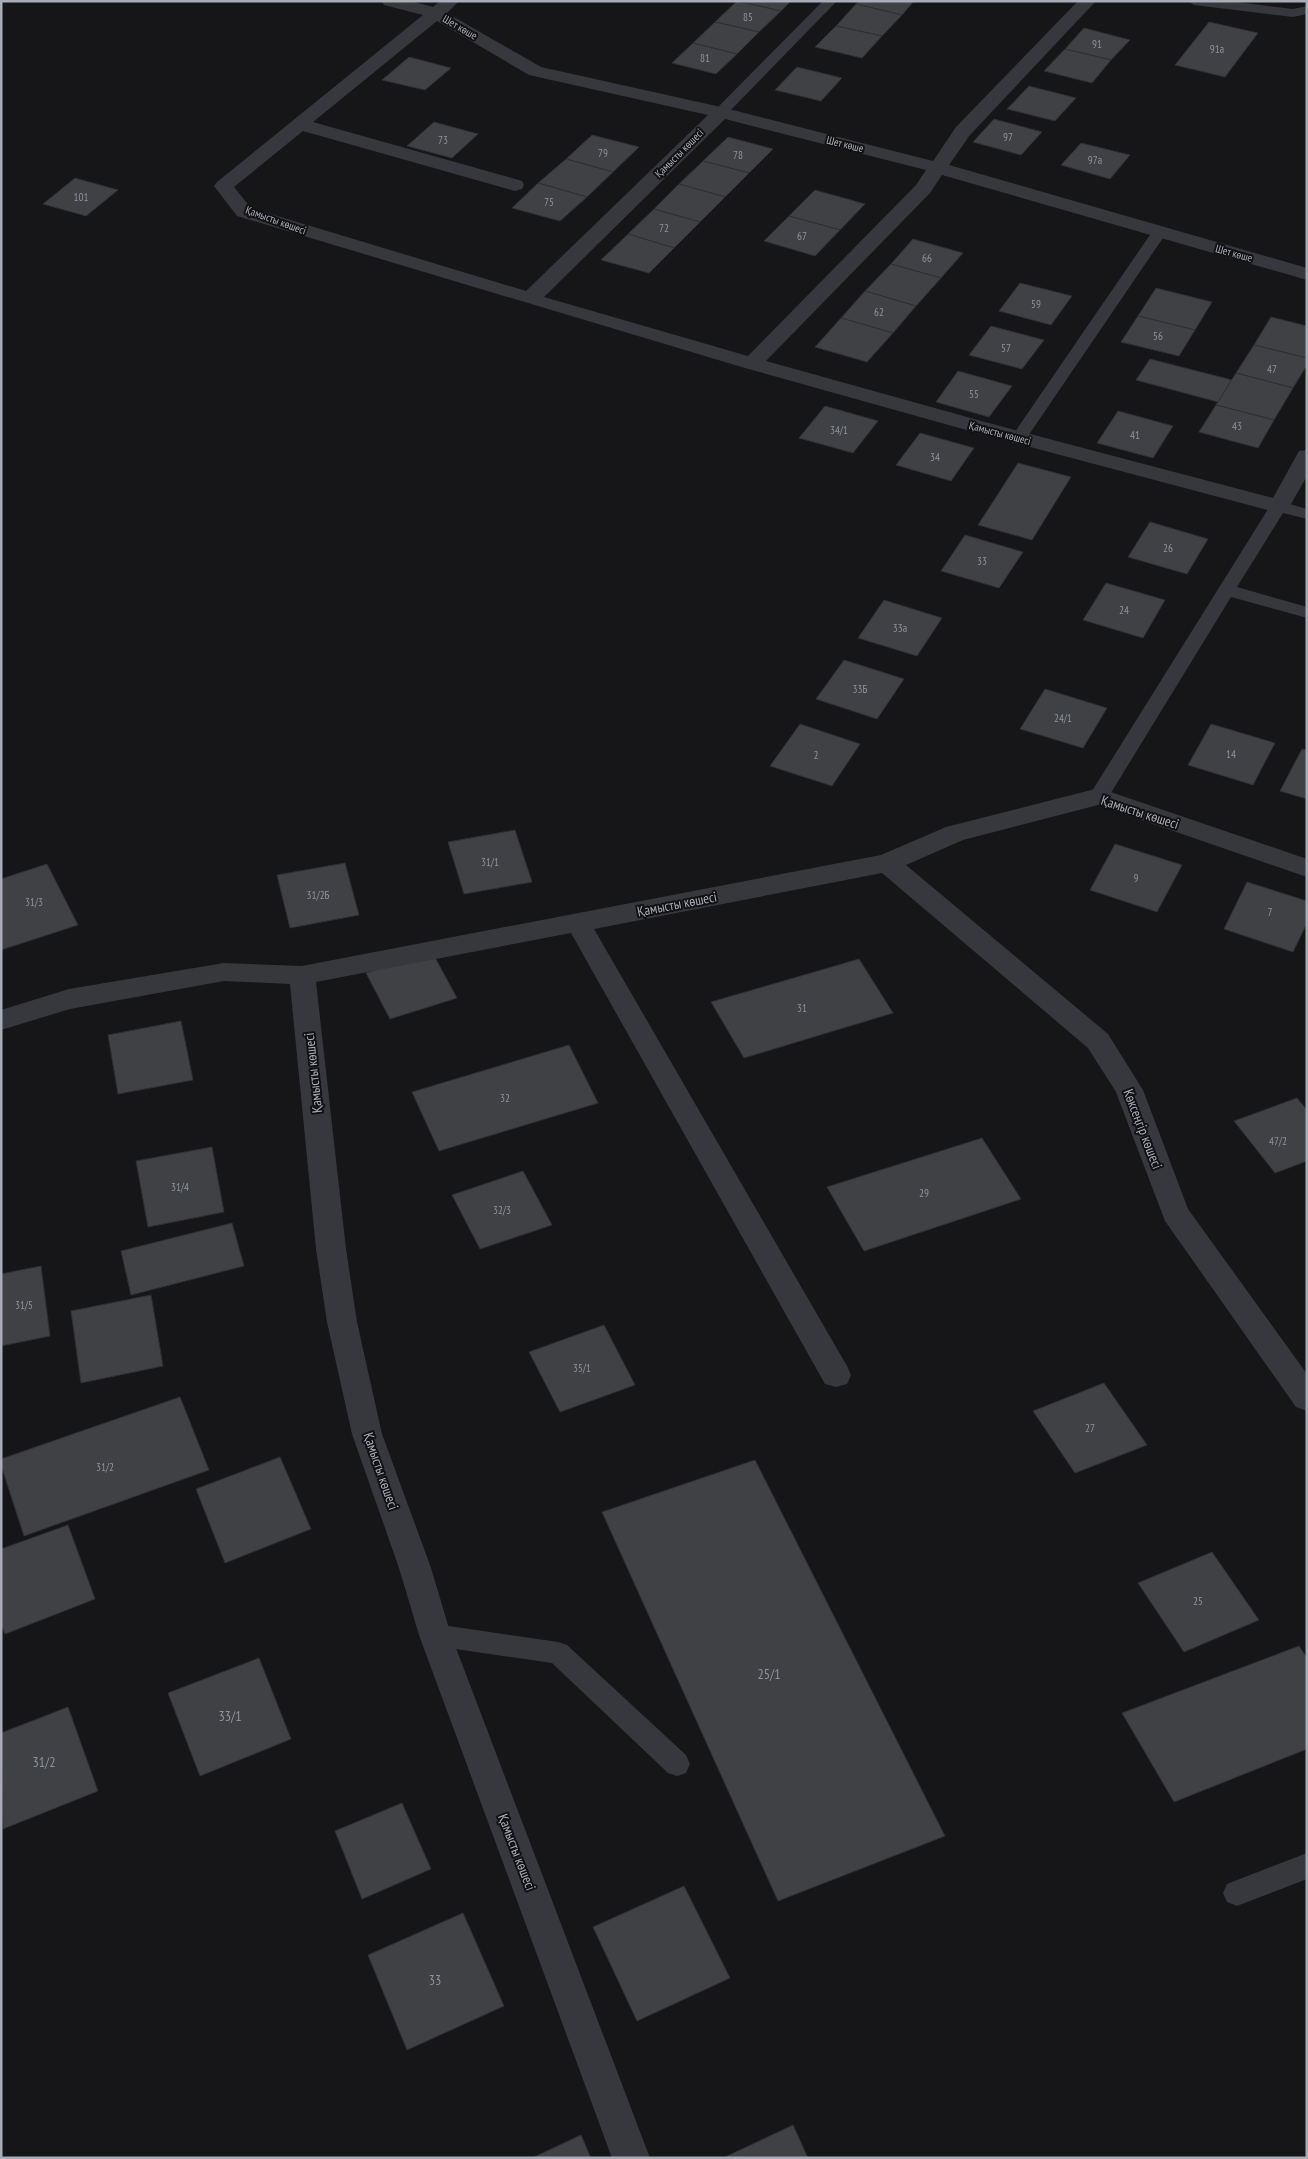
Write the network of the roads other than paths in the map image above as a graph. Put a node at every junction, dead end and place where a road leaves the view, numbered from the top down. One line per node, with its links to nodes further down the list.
1 (390, 1): 5 (street, Шет көше)
2 (831, 1): 7 (lane)
3 (1088, 1): 9 (street)
4 (1194, 1): 6 (lane)
5 (444, 8): 7 (street, Шет көше); 8 (street, Қамысты көшесі)
6 (1307, 10)
7 (721, 112): 9 (street, Шет көше); 13 (street, Қамысты көшесі)
8 (299, 124): 10 (street); 13 (street, Қамысты көшесі)
9 (936, 167): 11 (street, Шет көше); 14 (street)
10 (515, 185)
11 (1160, 232): 12 (street, Шет көше); 15 (lane)
12 (1307, 274)
13 (530, 299): 14 (street, Қамысты көшесі)
14 (752, 364): 15 (street, Қамысты көшесі)
15 (1018, 438): 17 (street, Қамысты көшесі)
16 (1307, 456): 17 (street)
17 (1279, 506): 18 (lane); 19 (lane)
18 (1307, 514)
19 (1227, 590): 20 (lane); 21 (lane)
20 (1307, 613)
21 (1099, 796): 22 (street, Қамысты көшесі); 23 (street, Қамысты көшесі)
22 (887, 862): 24 (street, Қамысты көшесі); 28 (street, Көксеңгір көшесі)
23 (1307, 868)
24 (578, 923): 25 (street, Қамысты көшесі); 27 (street)
25 (302, 975): 26 (street); 29 (street, Қамысты көшесі)
26 (1, 1020)
27 (836, 1375)
28 (1307, 1398)
29 (436, 1635): 30 (lane); 33 (street, Қамысты көшесі)
30 (678, 1764)
31 (1307, 1866): 32 (lane)
32 (1237, 1893)
33 (631, 2158)

